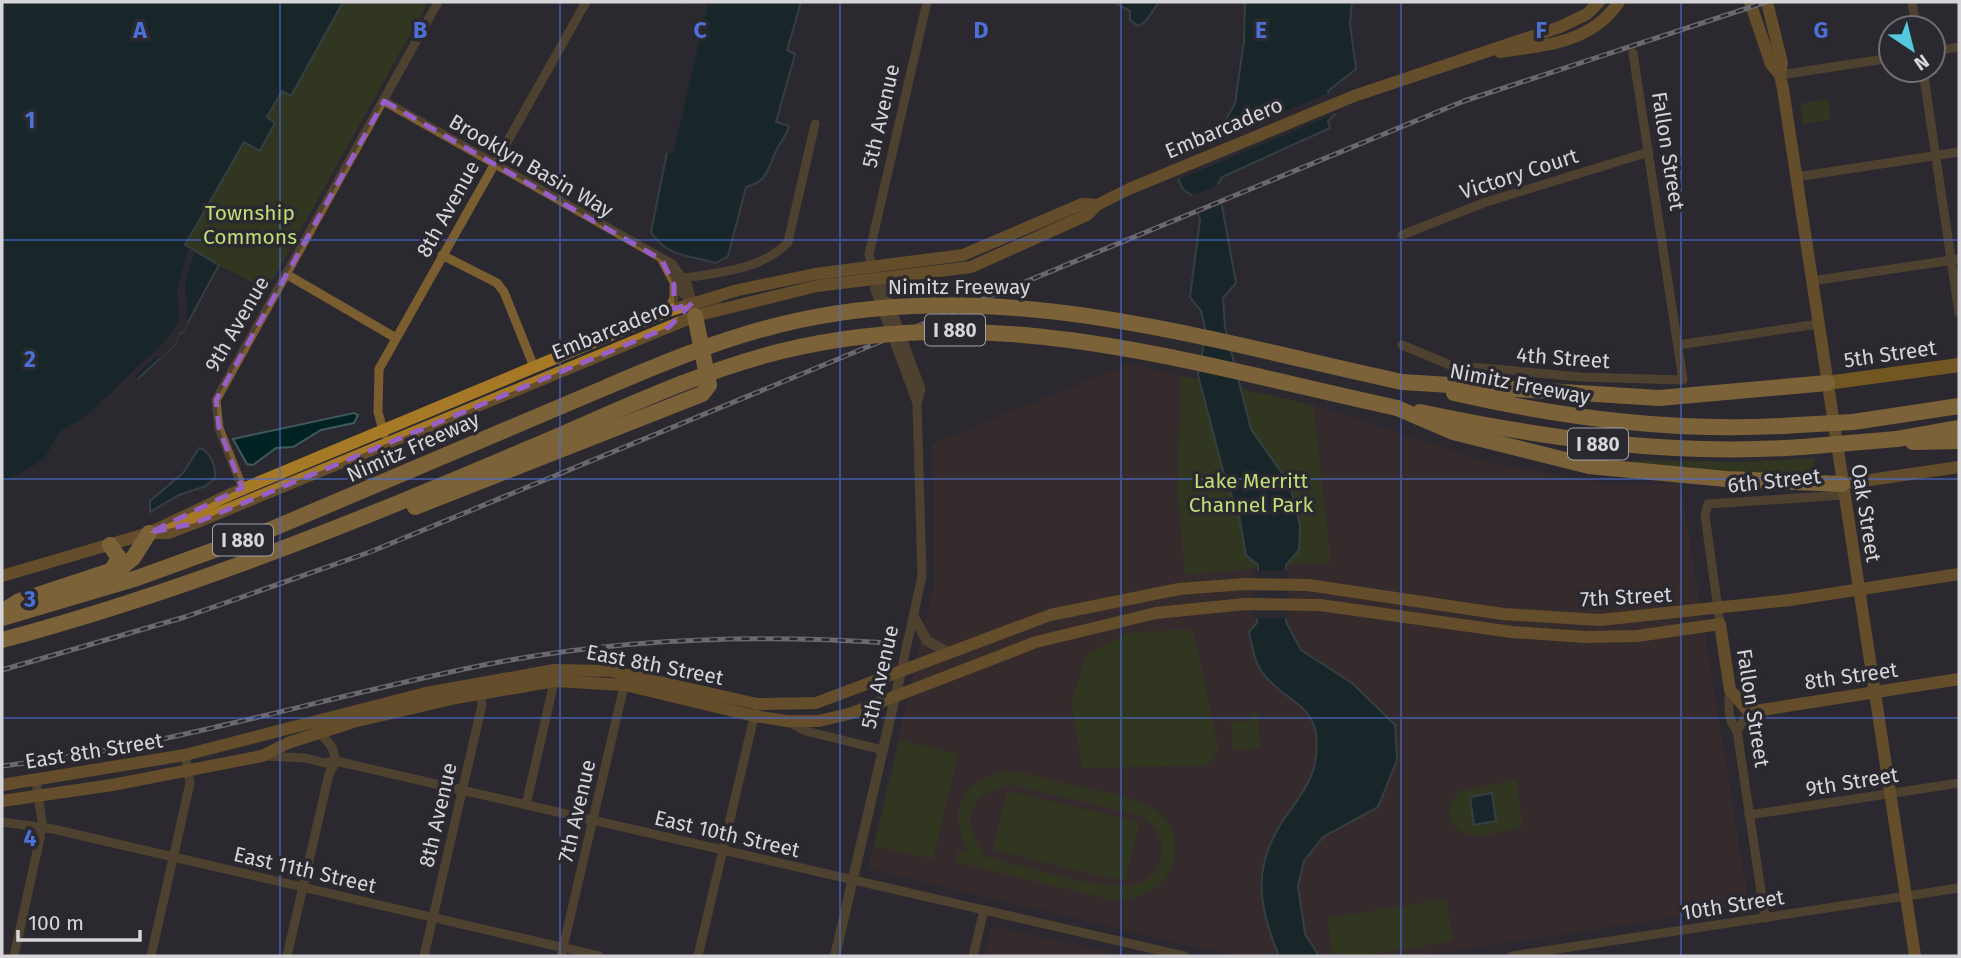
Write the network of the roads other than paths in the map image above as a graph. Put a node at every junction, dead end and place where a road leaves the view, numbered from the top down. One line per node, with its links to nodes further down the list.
1 (439, 2): 13 (street, 9th Avenue)
2 (586, 2): 18 (street, 8th Avenue)
3 (927, 2): 25 (street, 5th Avenue)
4 (1599, 2): 9 (main road)
5 (1619, 2): 9 (main road)
6 (1751, 2): 11 (main road, Oak Street)
7 (1767, 2): 11 (main road, Oak Street)
8 (1633, 53): 15 (street, Fallon Street)
9 (1479, 55): 20 (main road, Embarcadero)
10 (1877, 60): 11 (street)
11 (1780, 75): 19 (main road, Oak Street)
12 (1925, 84): 17 (street)
13 (384, 102): 18 (street, Brooklyn Basin Way); 26 (street, 9th Avenue)
14 (814, 124): 27 (street)
15 (1649, 152): 21 (street, Victory Court); 37 (street, Fallon Street)
16 (1959, 152): 17 (street)
17 (1936, 156): 19 (street); 24 (street)
18 (493, 164): 22 (street, 8th Avenue); 23 (street, Brooklyn Basin Way)
19 (1796, 177): 29 (main road, Oak Street)
20 (1097, 205): 25 (main road, Embarcadero); 28 (main road, Embarcadero)
21 (1402, 235)
22 (442, 255): 35 (street, 8th Avenue); 39 (street)
23 (662, 260): 27 (street, Brooklyn Basin Way); 30 (street)
24 (1955, 260): 29 (street); 33 (street)
25 (871, 266): 28 (street, 5th Avenue); 31 (main road, Embarcadero)
26 (286, 274): 35 (street); 50 (street, 9th Avenue)
27 (684, 278): 31 (street)
28 (876, 279): 31 (main road, Embarcadero); 65 (street, 5th Avenue)
29 (1812, 281): 34 (main road, Oak Street)
30 (674, 285): 31 (street); 32 (street)
31 (694, 310): 32 (main road, Embarcadero); 46 (main road, Embarcadero); 55 (highway)
32 (668, 311): 39 (main road, Embarcadero)
33 (1959, 313)
34 (1818, 324): 37 (street); 42 (main road, Oak Street)
35 (396, 338): 46 (street, 8th Avenue)
36 (1402, 345): 40 (street, 4th Street)
37 (1678, 345): 40 (street, Fallon Street)
38 (1959, 365): 42 (main road, 5th Street)
39 (534, 367): 46 (main road, Embarcadero)
40 (1683, 380)
41 (1402, 382): 42 (highway); 43 (highway, Nimitz Freeway / I 880, bridge); 66 (highway, Nimitz Freeway / I 880, bridge)
42 (1827, 383): 51 (main road, Oak Street)
43 (1959, 406)
44 (1397, 408): 47 (highway, Nimitz Freeway / I 880, bridge); 51 (highway); 55 (highway, Nimitz Freeway / I 880, bridge)
45 (1959, 428): 47 (highway, Nimitz Freeway / I 880)
46 (385, 436): 50 (main road, Embarcadero); 53 (main road, Embarcadero)
47 (1897, 439): 48 (highway)
48 (1959, 441)
49 (1959, 467): 51 (main road, 6th Street)
50 (243, 489): 53 (main road, Embarcadero)
51 (1843, 489): 52 (street, 6th Street); 60 (main road, Oak Street)
52 (1708, 504): 63 (street, Fallon Street)
53 (149, 533): 54 (main road, Embarcadero); 56 (highway)
54 (110, 545): 56 (highway); 58 (main road, Embarcadero)
55 (270, 554): 68 (highway, Nimitz Freeway / I 880)
56 (110, 573): 64 (highway)
57 (1959, 573): 60 (main road, 7th Street)
58 (2, 576)
59 (1294, 584): 63 (main road, 7th Street); 69 (main road, East 8th Street)
60 (1858, 589): 61 (main road, 7th Street); 76 (main road, Oak Street)
61 (1790, 600): 63 (main road, 7th Street); 67 (main road)
62 (1296, 604): 67 (main road, 7th Street); 77 (main road, East 8th Street)
63 (1717, 608): 67 (street, Fallon Street)
64 (2, 612)
65 (914, 617): 69 (street); 70 (street, 5th Avenue)
66 (2, 618)
67 (1721, 628): 75 (main road, Fallon Street)
68 (2, 640)
69 (948, 652): 70 (main road, East 8th Street)
70 (901, 672): 77 (street, 5th Avenue); 78 (main road, East 8th Street)
71 (554, 675): 72 (main road, East 8th Street); 74 (main road, East 8th Street); 96 (street)
72 (626, 680): 78 (main road, East 8th Street); 98 (street, 7th Avenue)
73 (1959, 680): 76 (main road, 8th Street)
74 (480, 688): 81 (main road, East 8th Street); 83 (main road, East 8th Street); 92 (street, 8th Avenue)
75 (1730, 690): 79 (main road); 82 (street, Fallon Street)
76 (1874, 692): 79 (main road, 8th Street); 93 (main road, Oak Street)
77 (895, 696): 80 (main road, East 8th Street); 84 (street, 5th Avenue)
78 (756, 710): 80 (main road, East 8th Street); 101 (street)
79 (1749, 712): 82 (street)
80 (786, 721): 84 (street, East 8th Street)
81 (306, 723): 83 (street); 85 (main road, East 8th Street)
82 (1737, 731): 97 (street, Fallon Street)
83 (320, 732): 86 (main road, East 8th Street); 87 (street)
84 (883, 750): 103 (street, 5th Avenue)
85 (185, 755): 88 (street); 89 (main road, East 8th Street)
86 (262, 756): 87 (street, East 10th Street); 88 (main road, East 8th Street)
87 (336, 761): 92 (street, East 10th Street); 104 (street)
88 (188, 771): 94 (main road, East 8th Street); 102 (street)
89 (36, 781): 91 (main road, East 8th Street); 94 (street)
90 (1959, 783): 93 (street, 9th Street)
91 (2, 785)
92 (462, 790): 96 (street, East 10th Street); 108 (street, 8th Avenue)
93 (1890, 793): 97 (street, 9th Street); 106 (main road, Oak Street)
94 (38, 797): 95 (main road, East 8th Street); 100 (street)
95 (2, 802)
96 (526, 805): 98 (street, East 10th Street)
97 (1749, 815): 109 (street, Fallon Street)
98 (593, 821): 101 (street, East 10th Street); 110 (street, 7th Avenue)
99 (2, 822): 100 (street, East 11th Street)
100 (41, 829): 102 (street, East 11th Street); 111 (street)
101 (723, 851): 103 (street, East 10th Street); 116 (street)
102 (174, 858): 104 (street, East 11th Street); 112 (street)
103 (852, 880): 107 (street, East 10th Street); 117 (street, 5th Avenue)
104 (304, 888): 108 (street, East 11th Street); 113 (street)
105 (1959, 888): 106 (street, 10th Street)
106 (1905, 896): 109 (street, 10th Street); 121 (main road, Oak Street)
107 (984, 910): 118 (street); 119 (street, East 10th Street)
108 (432, 918): 110 (street, East 11th Street); 114 (street, 8th Avenue)
109 (1765, 918): 120 (street, 10th Street)
110 (562, 952): 115 (street, East 11th Street)
111 (13, 956)
112 (151, 956)
113 (288, 956)
114 (424, 956)
115 (599, 956)
116 (698, 956)
117 (835, 956)
118 (973, 956)
119 (1184, 956)
120 (1512, 956)
121 (1914, 956)

